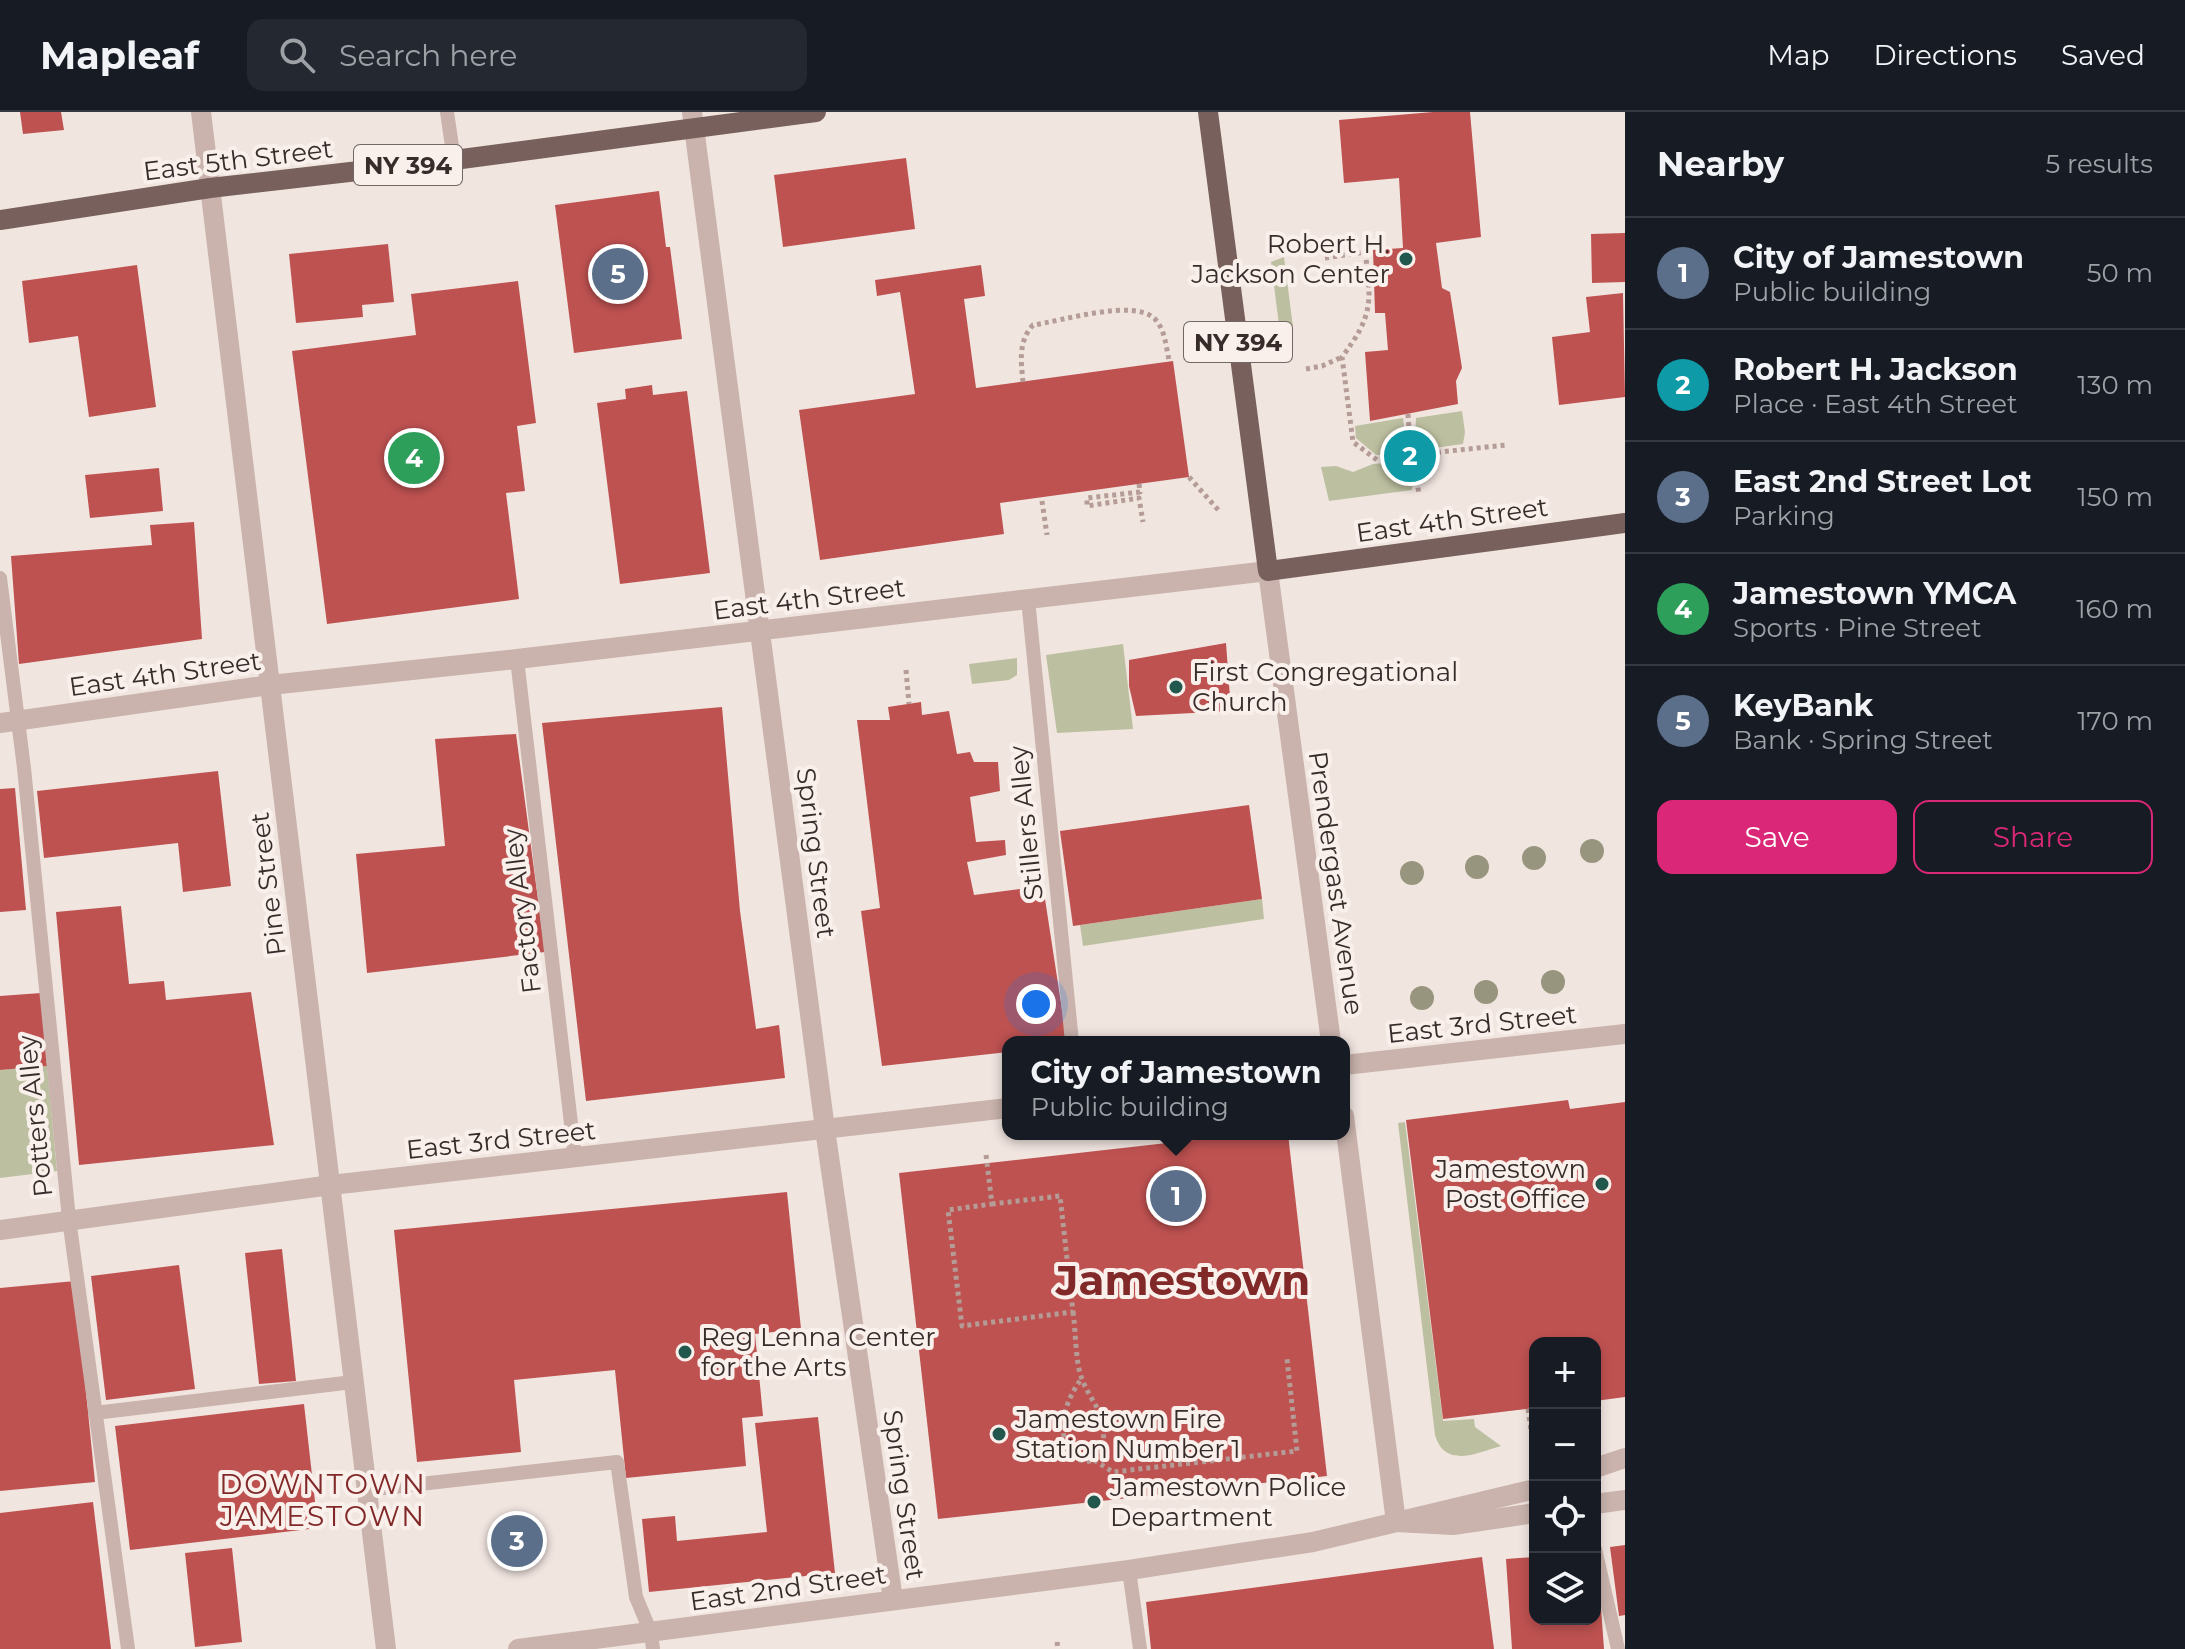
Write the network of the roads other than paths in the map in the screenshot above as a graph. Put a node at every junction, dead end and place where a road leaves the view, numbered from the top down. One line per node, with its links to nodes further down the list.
1 (201, 112): 7 (street, Pine Street)
2 (447, 112): 6 (lane)
3 (816, 112): 5 (main road, East 5th Street / NY 394)
4 (1208, 112): 10 (main road, Prendergast Avenue / NY 394)
5 (693, 120): 6 (main road, East 5th Street / NY 394); 13 (street, Spring Street)
6 (454, 160): 7 (main road, East 5th Street / NY 394)
7 (210, 188): 8 (main road, East 5th Street / NY 394); 15 (street, Pine Street)
8 (0, 220)
9 (1625, 523): 10 (main road, East 4th Street)
10 (1268, 571): 12 (street, East 4th Street); 19 (street, Prendergast Avenue)
11 (0, 578): 16 (lane, Potters Alley)
12 (1028, 599): 13 (street, East 4th Street); 18 (lane, Stillers Alley)
13 (761, 631): 14 (street, East 4th Street); 22 (street, Spring Street)
14 (517, 659): 15 (street, East 4th Street); 24 (lane, Factory Alley)
15 (270, 685): 16 (street, East 4th Street); 25 (street, Pine Street)
16 (9, 722): 26 (lane, Potters Alley)
17 (1625, 1034): 20 (street, East 3rd Street)
18 (1071, 1036)
19 (1330, 1036)
20 (1350, 1064)
21 (1002, 1109): 22 (street, East 3rd Street)
22 (825, 1129): 24 (street, East 3rd Street); 40 (street, Spring Street)
23 (1347, 1140): 37 (street)
24 (575, 1158): 25 (street, East 3rd Street)
25 (331, 1185): 26 (street, East 3rd Street); 28 (street, Pine Street)
26 (69, 1219): 27 (street, East 3rd Street); 29 (lane, Potters Alley)
27 (0, 1230)
28 (353, 1382): 29 (lane); 32 (street, Pine Street)
29 (95, 1413): 42 (lane, Potters Alley)
30 (1625, 1458): 31 (street)
31 (1601, 1466)
32 (366, 1490): 41 (lane); 43 (street, Pine Street)
33 (1529, 1490): 37 (street, East 2nd Street)
34 (1625, 1500): 35 (street)
35 (1601, 1503)
36 (1529, 1514): 37 (street, East 2nd Street)
37 (1396, 1522): 39 (street, East 2nd Street)
38 (1596, 1553): 46 (lane)
39 (1129, 1570): 40 (street, East 2nd Street); 45 (lane)
40 (893, 1600): 41 (street, East 2nd Street)
41 (652, 1641): 44 (street, East 2nd Street)
42 (128, 1649)
43 (386, 1649)
44 (518, 1649)
45 (1140, 1649)
46 (1618, 1649)

